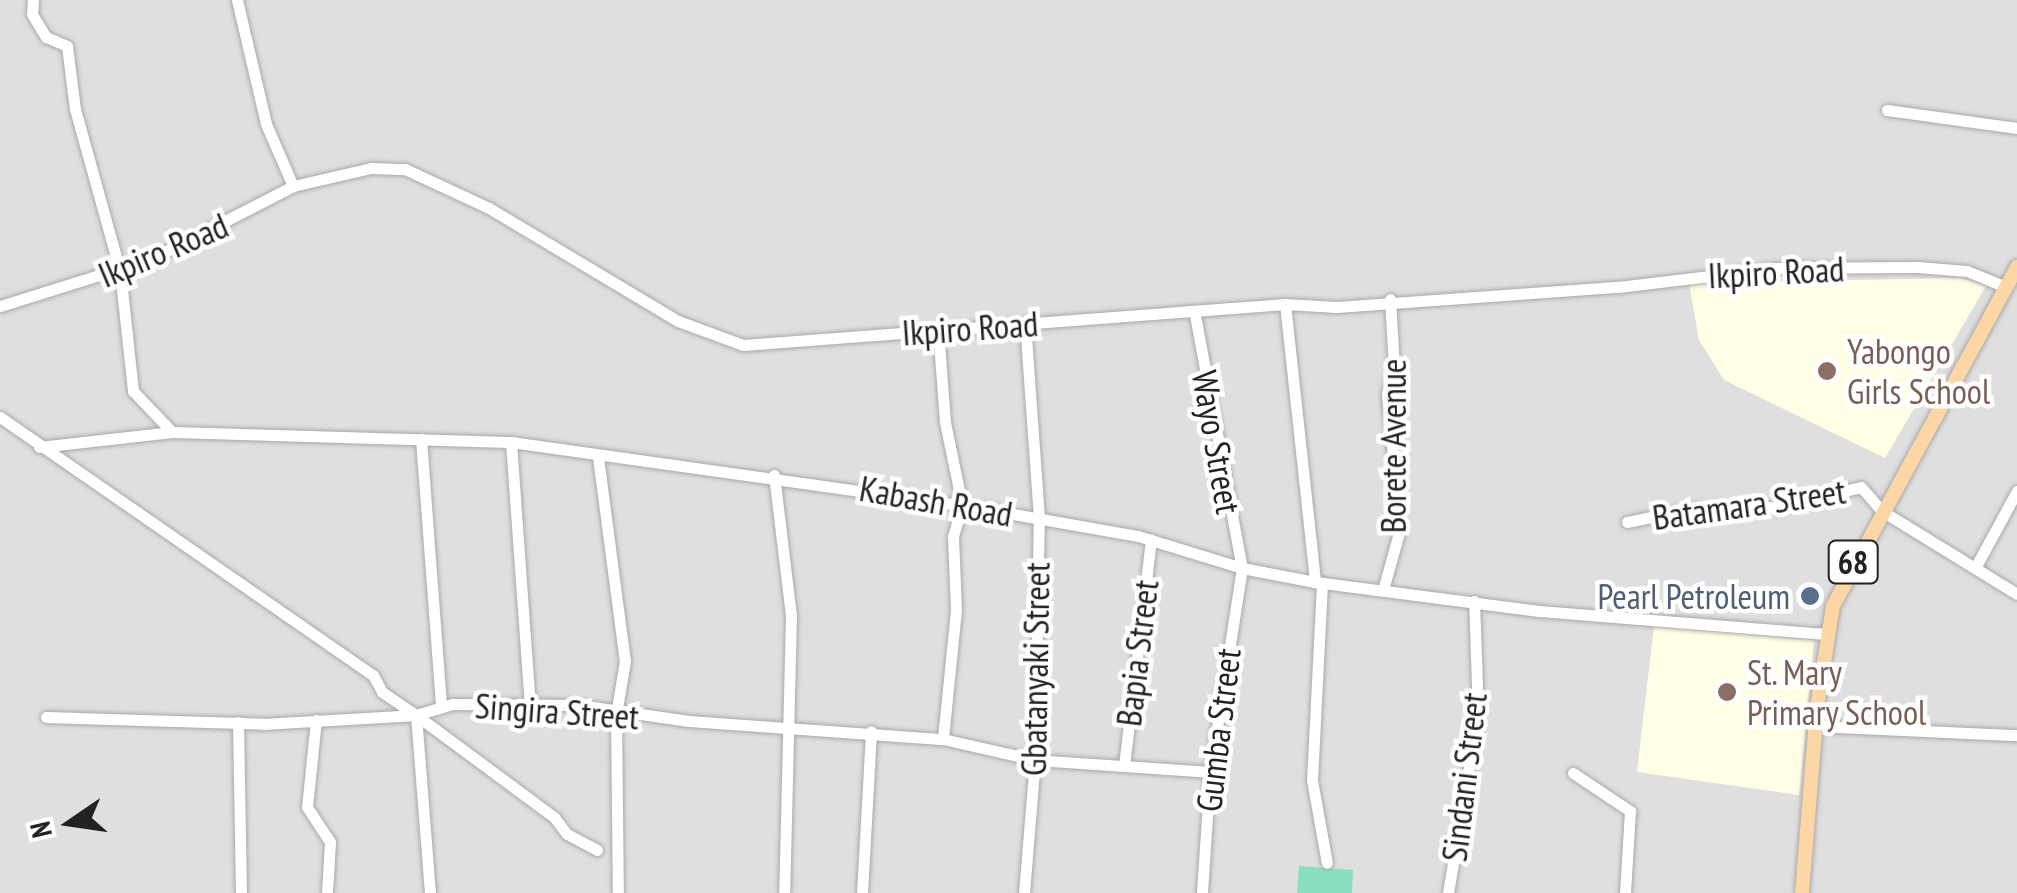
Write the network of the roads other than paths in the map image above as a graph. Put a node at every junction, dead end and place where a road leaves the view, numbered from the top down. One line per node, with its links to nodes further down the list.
1 (33, 0): 7 (street)
2 (238, 0): 5 (street)
3 (1887, 110): 4 (street)
4 (2017, 128)
5 (293, 186): 7 (street, Ikpiro Road); 14 (street, Ikpiro Road)
6 (2017, 267): 8 (main road, 68)
7 (120, 271): 11 (street, Ikpiro Road); 16 (street)
8 (2006, 287): 9 (street, Ikpiro Road); 24 (main road, 68)
9 (1390, 300): 10 (street, Ikpiro Road); 31 (street, Borete Avenue)
10 (1285, 304): 12 (street, Ikpiro Road); 30 (street)
11 (0, 306)
12 (1194, 315): 13 (street, Ikpiro Road); 28 (street, Wayo Street)
13 (1025, 324): 14 (street, Ikpiro Road); 25 (street, Gbatanyaki Street)
14 (938, 328): 23 (street)
15 (0, 417): 19 (street)
16 (172, 432): 17 (street, Kabash Road); 19 (street, Kabash Road)
17 (421, 440): 18 (street, Kabash Road); 35 (street)
18 (511, 442): 20 (street, Kabash Road); 36 (street)
19 (39, 448): 38 (street)
20 (598, 456): 21 (street, Kabash Road); 37 (street)
21 (774, 475): 23 (street, Kabash Road); 42 (street)
22 (2017, 491): 29 (street)
23 (962, 505): 25 (street, Kabash Road); 46 (street)
24 (1882, 511): 26 (street, Batamara Street); 29 (street, Batamara Street); 34 (main road, 68)
25 (1039, 518): 27 (street, Kabash Road); 47 (street, Gbatanyaki Street)
26 (1627, 522)
27 (1151, 540): 28 (street, Kabash Road); 48 (street, Bapia Street)
28 (1242, 568): 30 (street, Kabash Road); 49 (street, Gumba Street)
29 (1975, 568): 32 (street, Batamara Street)
30 (1319, 583): 31 (street, Kabash Road); 52 (street)
31 (1383, 590): 33 (street, Kabash Road)
32 (2017, 594)
33 (1474, 601): 34 (street, Kabash Road); 61 (street, Sindani Street)
34 (1826, 634): 43 (main road, 68)
35 (442, 707): 36 (street, Singira Street); 38 (street, Singira Street)
36 (530, 708): 37 (street, Singira Street)
37 (616, 714): 42 (street, Singira Street); 56 (street)
38 (416, 716): 40 (street, Singira Street); 51 (street); 55 (street)
39 (46, 718): 41 (street, Singira Street)
40 (316, 720): 41 (street, Singira Street); 54 (street)
41 (238, 722): 53 (street)
42 (790, 724): 44 (street, Singira Street); 57 (street)
43 (1815, 726): 45 (street); 63 (main road, 68)
44 (871, 731): 46 (street, Singira Street); 58 (street)
45 (2017, 734)
46 (943, 740): 47 (street, Singira Street)
47 (1034, 760): 48 (street, Singira Street); 59 (street, Gbatanyaki Street)
48 (1124, 766): 49 (street, Singira Street)
49 (1210, 772): 60 (street, Gumba Street)
50 (1573, 774): 62 (street)
51 (597, 850)
52 (1327, 863)
53 (240, 893)
54 (327, 893)
55 (430, 893)
56 (618, 893)
57 (784, 893)
58 (862, 893)
59 (1024, 893)
60 (1202, 893)
61 (1448, 893)
62 (1626, 893)
63 (1802, 893)

